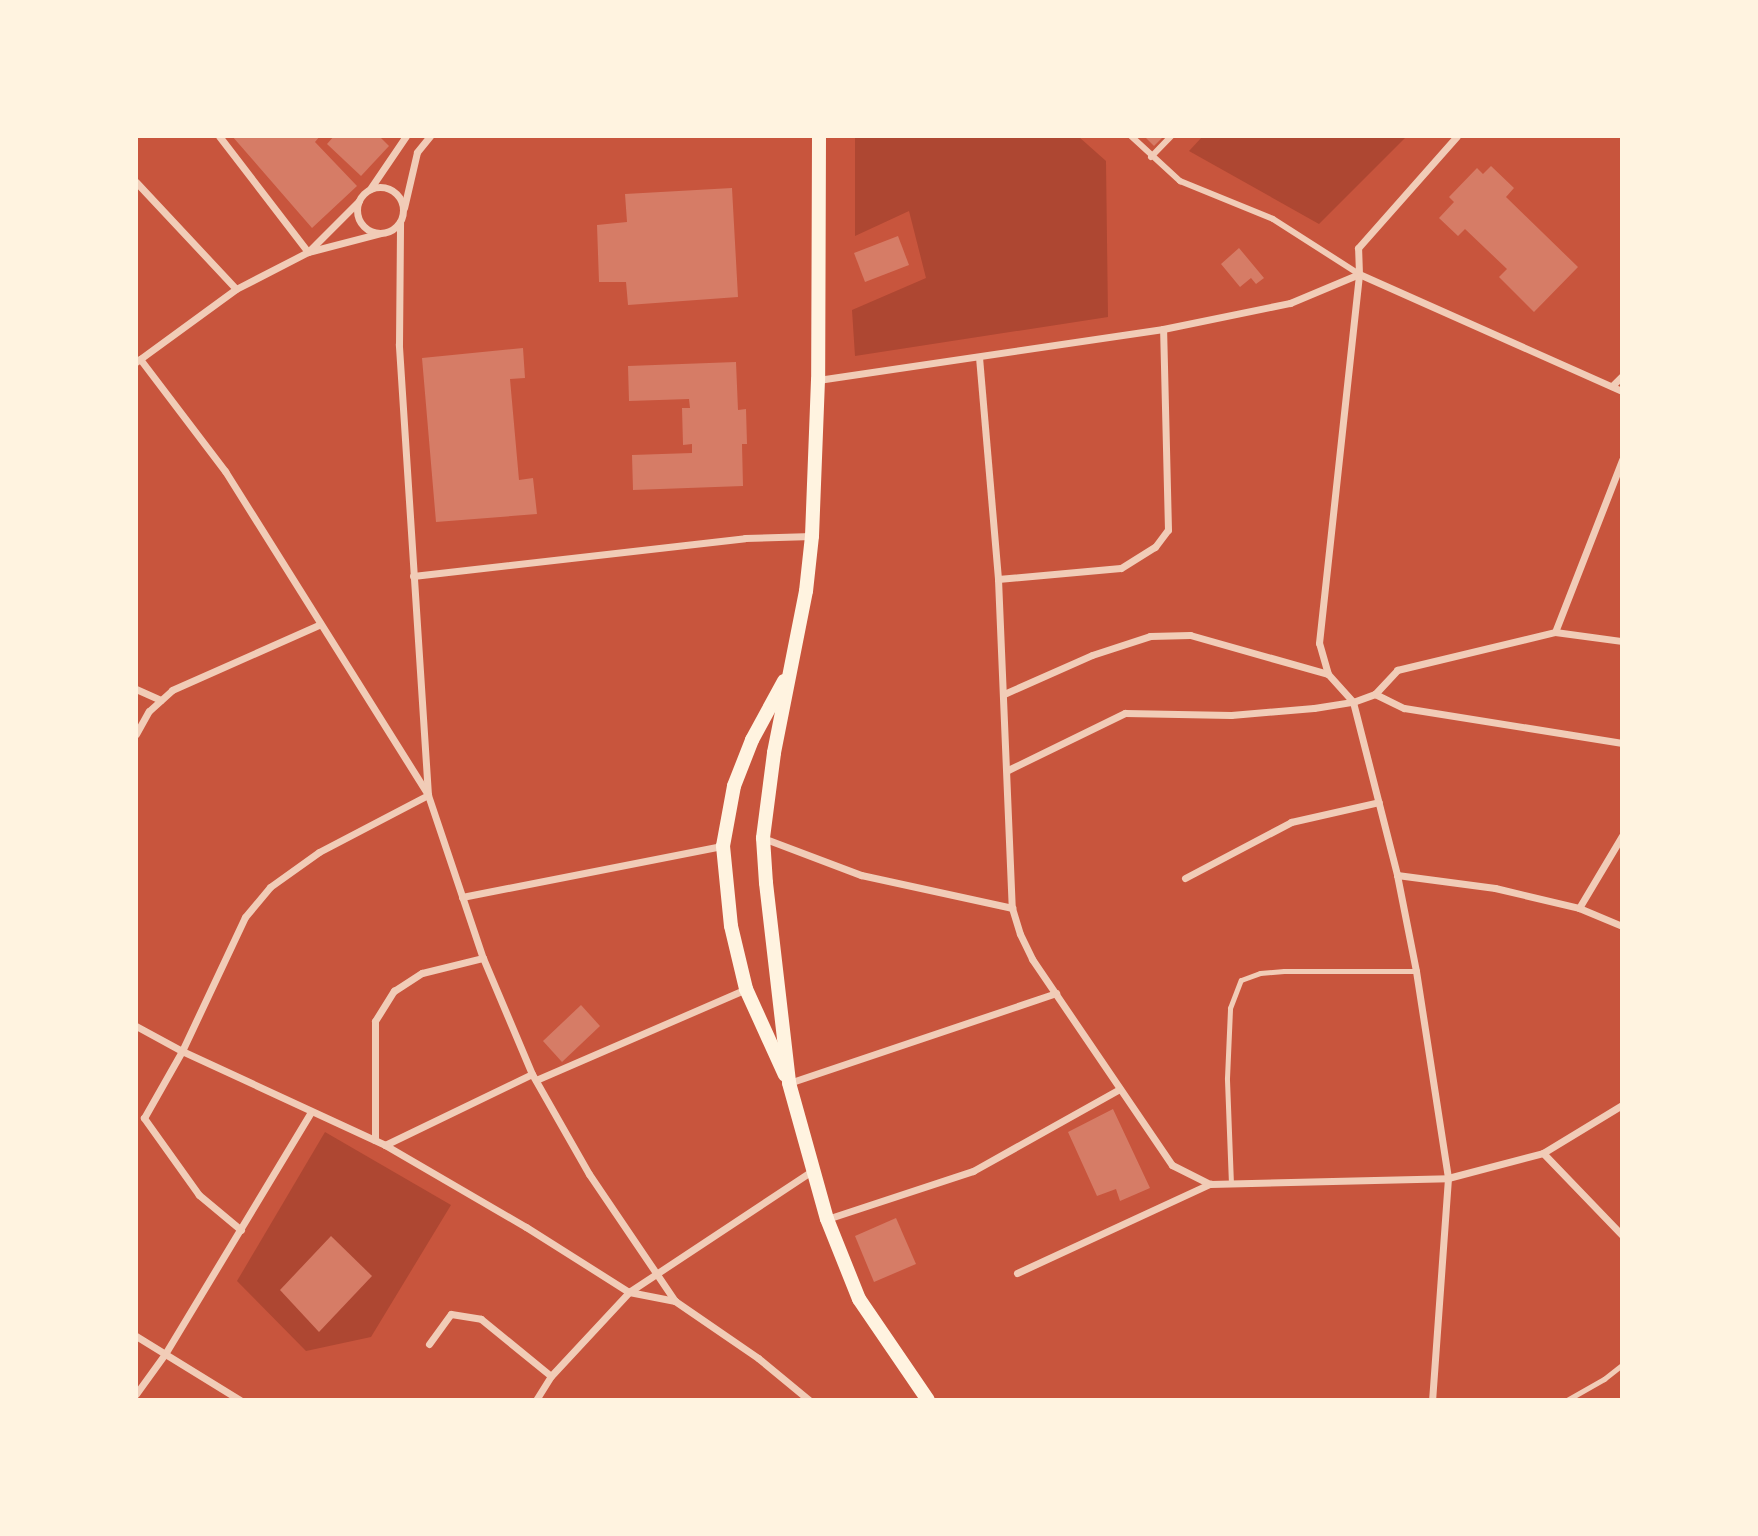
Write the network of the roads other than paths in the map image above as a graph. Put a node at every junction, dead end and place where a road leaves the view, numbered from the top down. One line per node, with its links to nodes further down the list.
1 (219, 136): 14 (street)
2 (406, 136): 10 (street)
3 (430, 136): 12 (street)
4 (819, 136): 21 (main road)
5 (1131, 136): 8 (street)
6 (1171, 136): 8 (street)
7 (1457, 136): 15 (street)
8 (1151, 157): 15 (street)
9 (136, 182): 16 (street)
10 (370, 189): 11 (street); 12 (street)
11 (360, 200): 13 (street); 14 (street)
12 (401, 218): 13 (street); 26 (street)
13 (381, 233): 14 (street)
14 (308, 252): 16 (street)
15 (1359, 274): 17 (street); 22 (street); 32 (street)
16 (236, 289): 19 (street)
17 (1163, 329): 18 (street); 27 (street)
18 (979, 357): 21 (street); 27 (street)
19 (138, 360): 28 (street)
20 (1622, 376): 22 (street)
21 (818, 380): 25 (main road)
22 (1612, 386): 23 (street)
23 (1622, 391)
24 (1622, 460): 29 (street)
25 (812, 536): 26 (street); 31 (main road)
26 (413, 576): 41 (street)
27 (998, 579): 34 (street)
28 (319, 625): 36 (street); 41 (street)
29 (1555, 632): 30 (street); 35 (street)
30 (1622, 641)
31 (790, 670): 44 (main road); 45 (main road)
32 (1328, 674): 34 (street); 37 (street)
33 (136, 688): 36 (street)
34 (1004, 694): 40 (street)
35 (1375, 694): 37 (street); 39 (street)
36 (162, 700): 38 (street)
37 (1353, 702): 40 (street); 42 (street)
38 (136, 734)
39 (1622, 743)
40 (1008, 770): 49 (street)
41 (428, 795): 48 (street); 57 (street)
42 (1379, 802): 46 (street); 47 (street)
43 (1622, 836): 50 (street)
44 (763, 838): 49 (street); 59 (main road)
45 (723, 846): 48 (street); 54 (main road)
46 (1397, 875): 50 (street); 53 (street)
47 (1185, 878)
48 (462, 897): 52 (street)
49 (1012, 908): 55 (street)
50 (1579, 908): 51 (street)
51 (1622, 926)
52 (483, 958): 58 (street); 63 (street)
53 (1416, 971): 67 (street); 69 (lane)
54 (746, 989): 58 (street); 59 (main road)
55 (1056, 993): 59 (street); 60 (street)
56 (136, 1026): 57 (street)
57 (182, 1051): 62 (street); 71 (street)
58 (534, 1077): 64 (street); 73 (street)
59 (789, 1083): 66 (main road)
60 (1120, 1089): 68 (street); 70 (street)
61 (1622, 1105): 65 (street)
62 (311, 1112): 63 (street); 71 (street)
63 (375, 1140): 64 (street)
64 (385, 1145): 75 (street)
65 (1544, 1153): 67 (street); 72 (street)
66 (812, 1171): 70 (main road); 73 (street)
67 (1448, 1178): 69 (street); 87 (street)
68 (1210, 1184): 69 (street); 74 (street)
69 (1231, 1184)
70 (827, 1220): 86 (main road)
71 (241, 1230): 79 (street)
72 (1622, 1235)
73 (654, 1272): 75 (street); 76 (street)
74 (1017, 1273)
75 (629, 1292): 76 (street); 81 (street)
76 (675, 1301): 85 (street)
77 (136, 1336): 79 (street)
78 (429, 1345): 81 (street)
79 (165, 1354): 82 (street); 83 (street)
80 (1622, 1365): 88 (lane)
81 (551, 1376): 84 (street)
82 (136, 1394)
83 (240, 1399)
84 (536, 1399)
85 (809, 1399)
86 (928, 1399)
87 (1432, 1399)
88 (1567, 1399)

